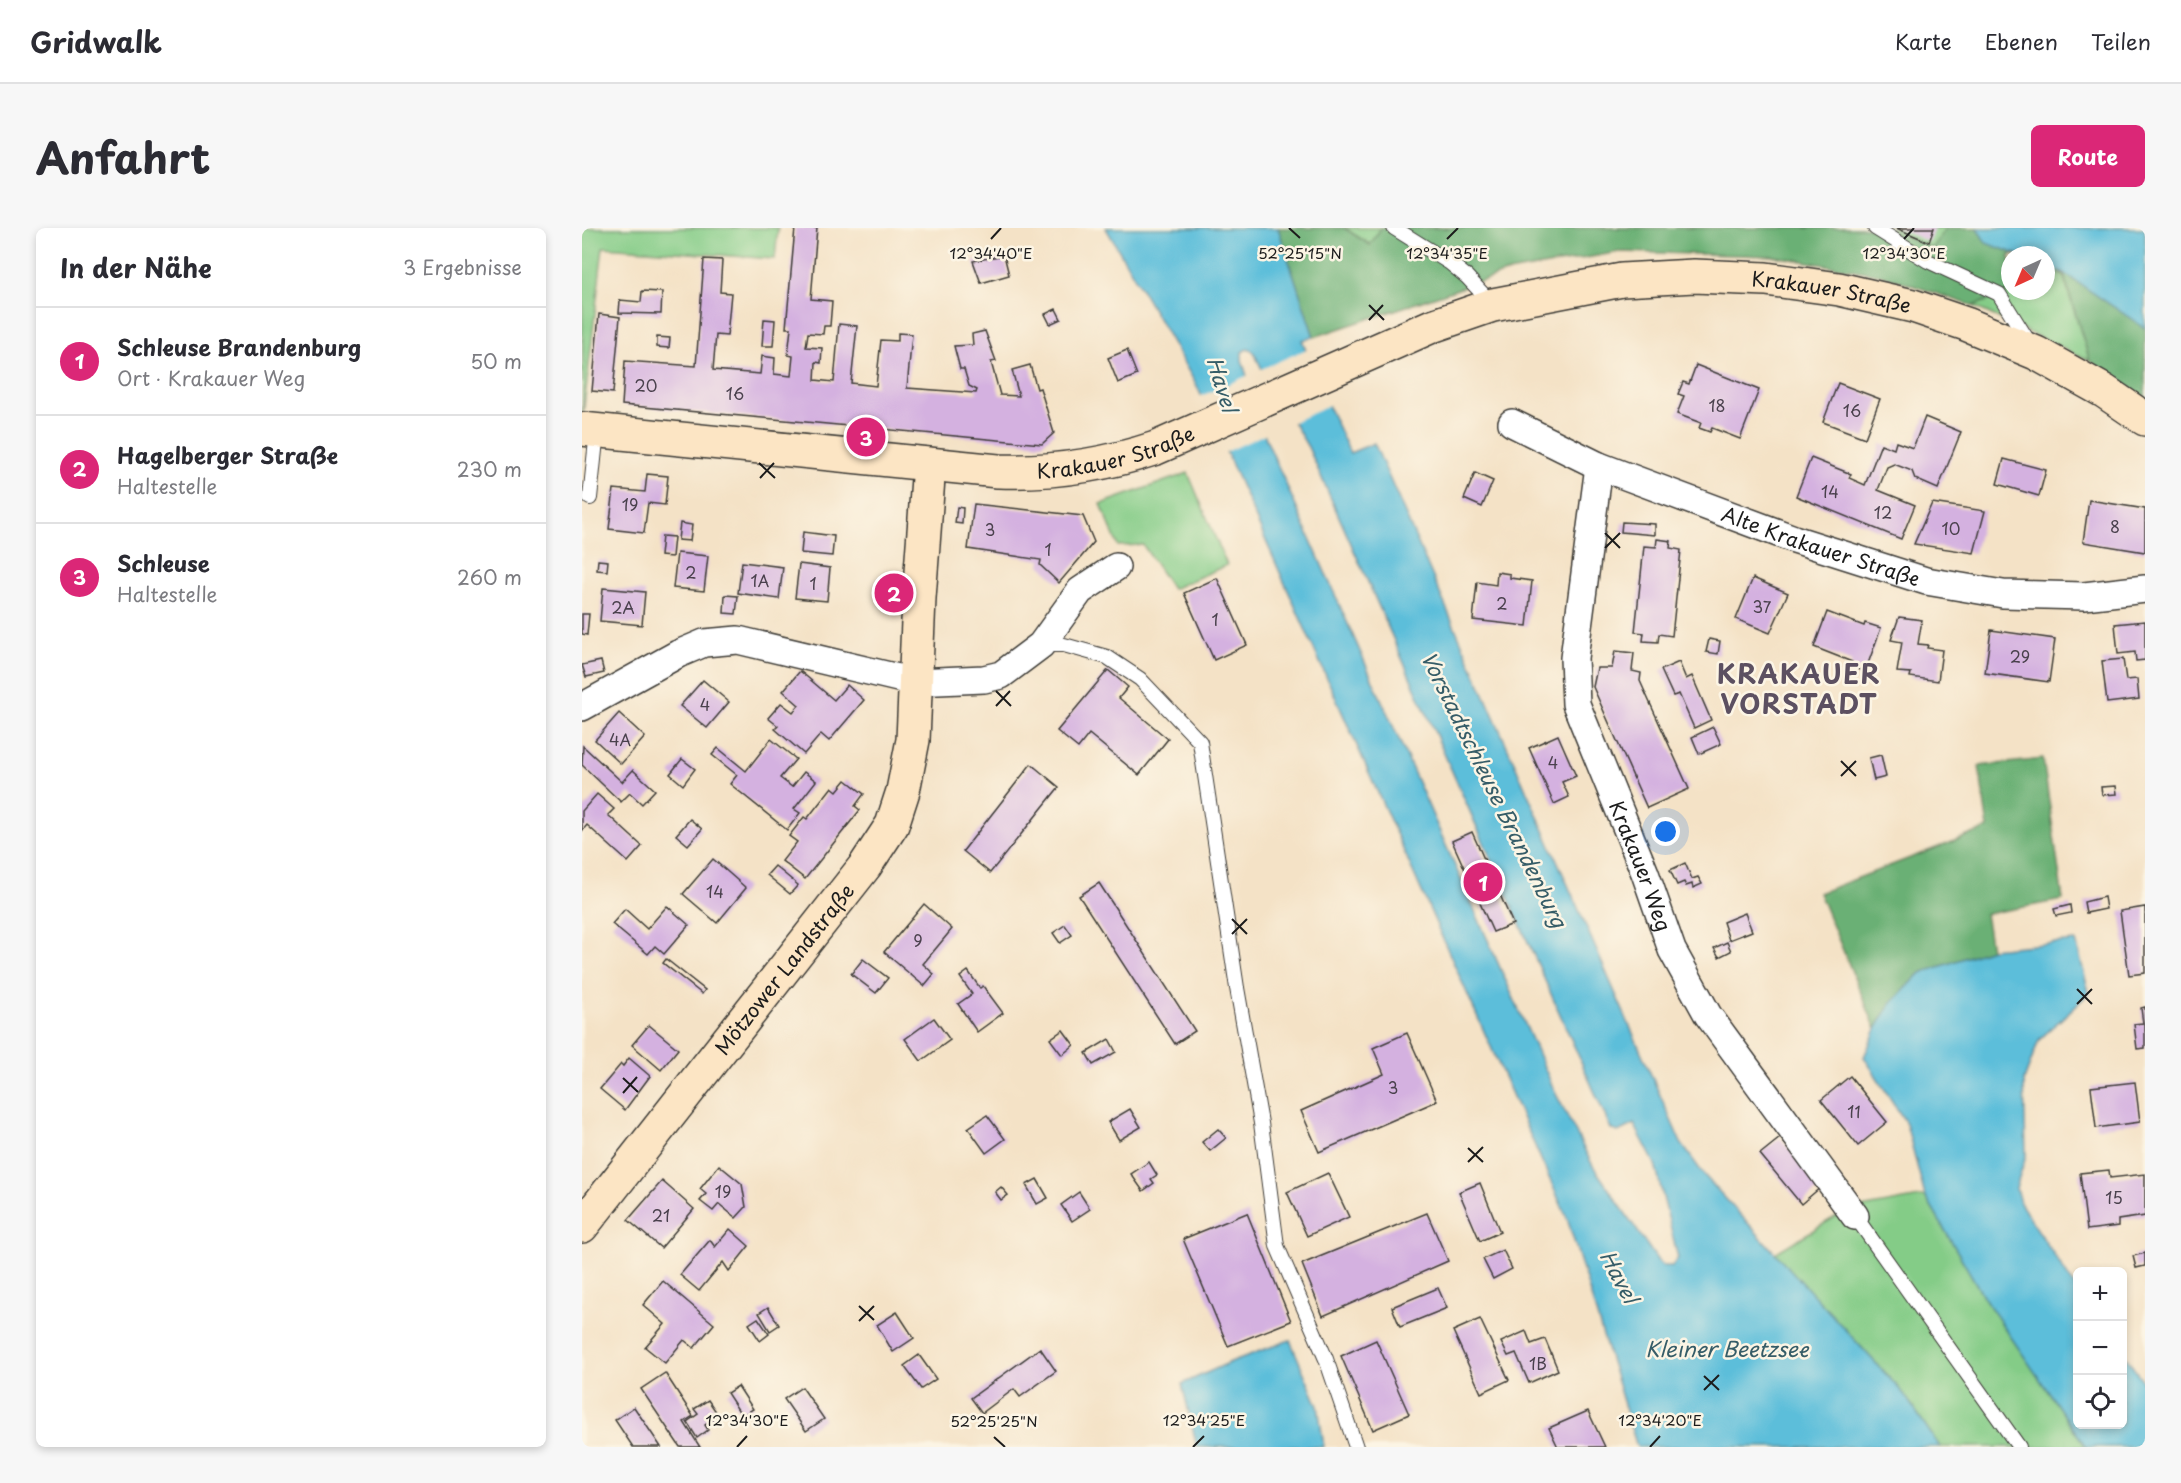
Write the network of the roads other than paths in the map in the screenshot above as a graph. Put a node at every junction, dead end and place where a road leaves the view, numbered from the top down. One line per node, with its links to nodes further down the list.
1 (1394, 228): 3 (lane)
2 (1875, 228): 4 (lane)
3 (1493, 304): 4 (main road, Krakauer Straße); 8 (main road, Krakauer Straße)
4 (2036, 353): 5 (main road, Krakauer Straße)
5 (2145, 419)
6 (1512, 423): 9 (street, Alte Krakauer Straße)
7 (590, 430): 8 (main road, Krakauer Straße); 10 (lane)
8 (929, 465): 14 (main road, Mötzower Landstraße)
9 (1599, 466): 12 (street, Alte Krakauer Straße); 16 (street, Krakauer Weg)
10 (590, 498)
11 (1116, 567): 13 (street)
12 (2145, 589)
13 (1041, 645): 14 (street); 18 (lane)
14 (915, 682): 15 (street); 17 (main road, Mötzower Landstraße)
15 (582, 707)
16 (1855, 1216): 19 (lane)
17 (582, 1226)
18 (1356, 1447)
19 (2019, 1447)

